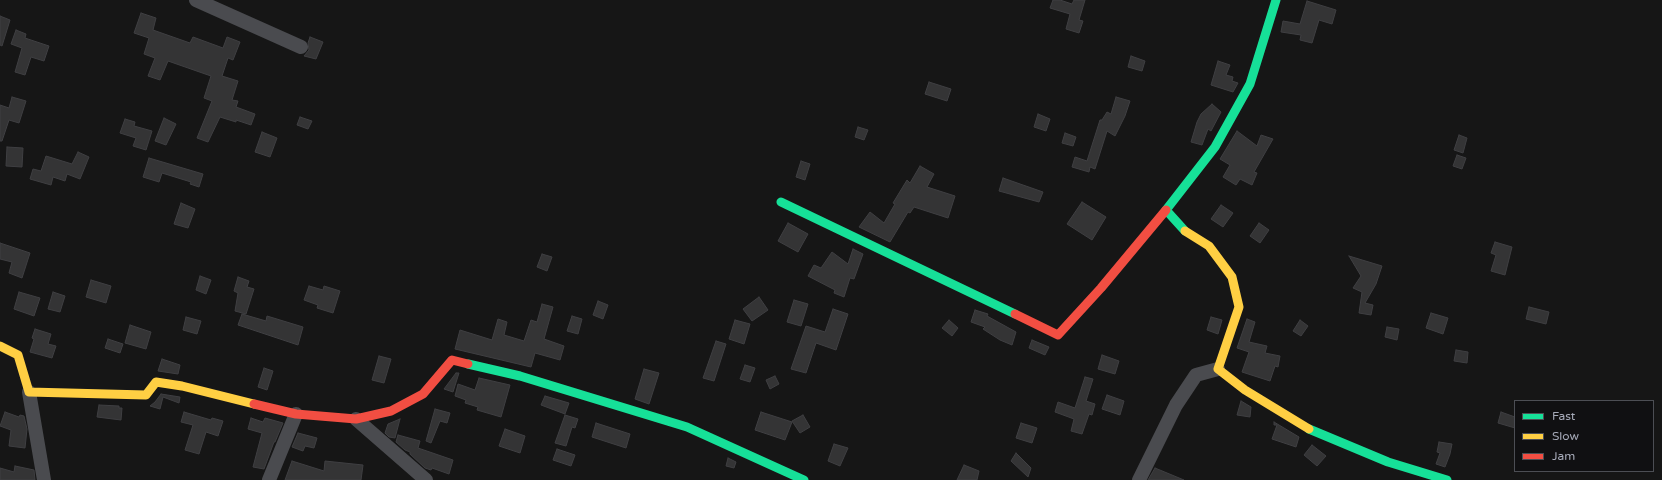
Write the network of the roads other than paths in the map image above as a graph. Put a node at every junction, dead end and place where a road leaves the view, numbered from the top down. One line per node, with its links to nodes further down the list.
1 (196, 0): 3 (street)
2 (1272, 1): 5 (street)
3 (301, 47)
4 (781, 202): 5 (street)
5 (1166, 210): 7 (street)
6 (0, 346): 8 (street)
7 (1218, 369): 15 (street); 16 (street)
8 (29, 392): 9 (street); 11 (street)
9 (296, 414): 10 (street); 12 (street)
10 (356, 419): 13 (street); 14 (street)
11 (44, 480)
12 (269, 480)
13 (426, 480)
14 (804, 480)
15 (1139, 480)
16 (1447, 480)

